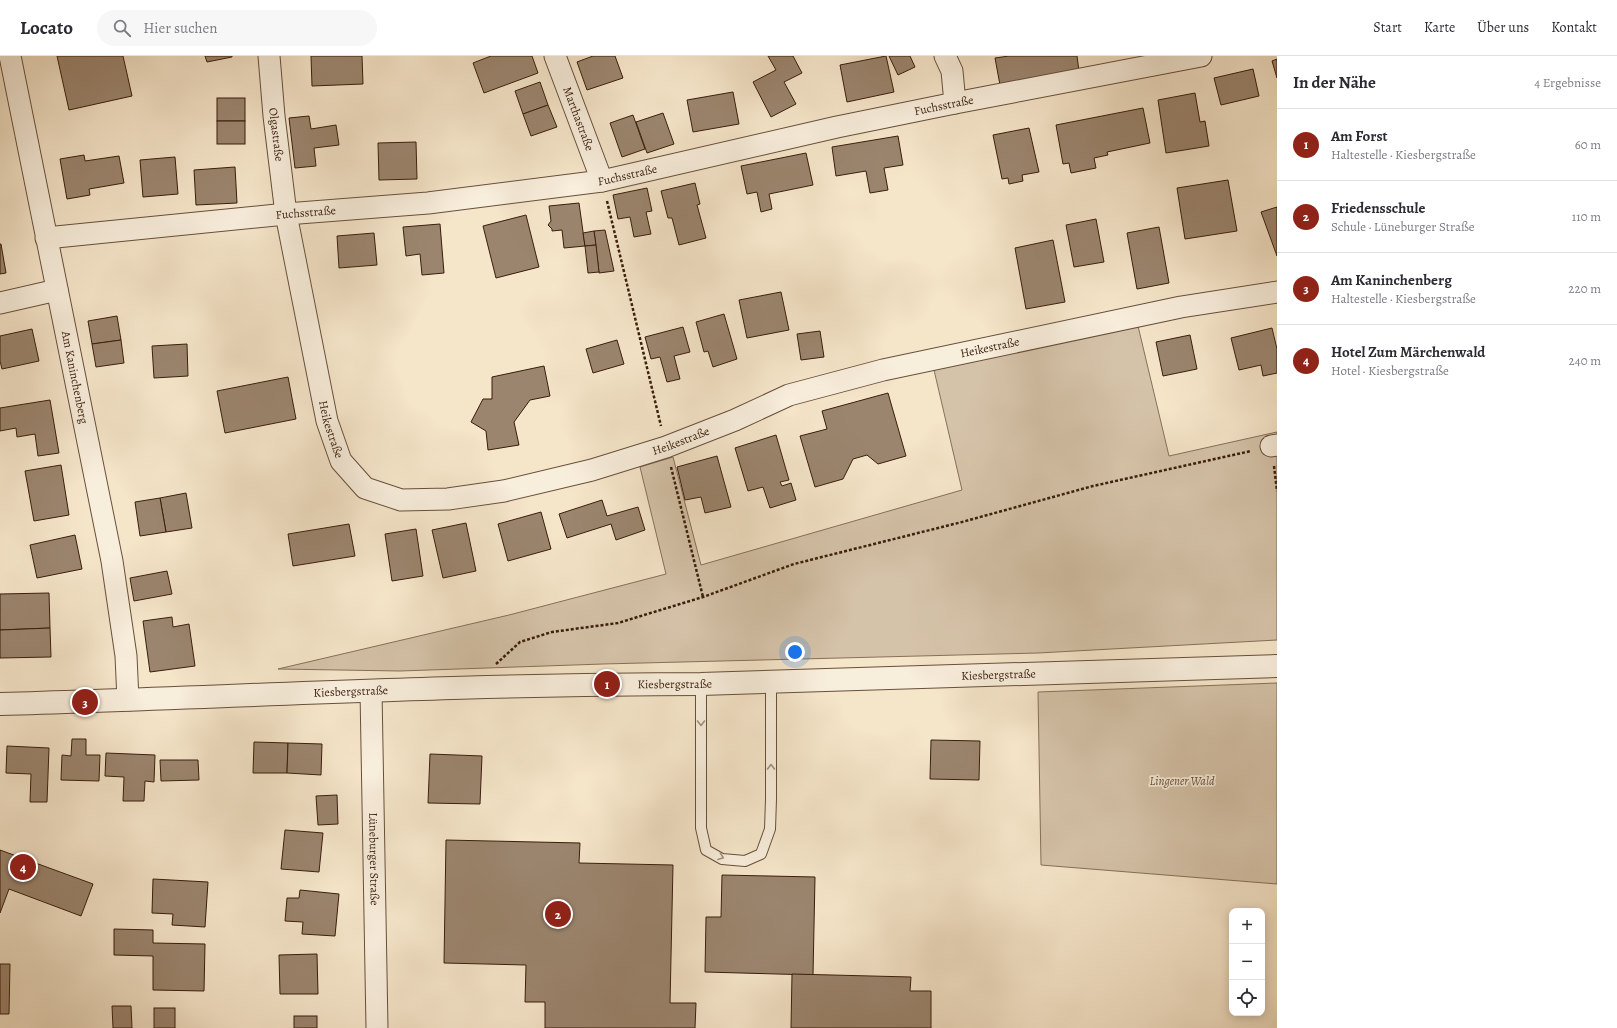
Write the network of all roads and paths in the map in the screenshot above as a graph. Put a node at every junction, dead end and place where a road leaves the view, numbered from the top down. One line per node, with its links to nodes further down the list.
1 (10, 56): 9 (street, Am Kaninchenberg)
2 (269, 56): 8 (street, Olgastraße)
3 (555, 56): 7 (street, Marthastraße)
4 (945, 56): 6 (street)
5 (1201, 56): 6 (street, Fuchsstraße)
6 (955, 103): 7 (street, Fuchsstraße)
7 (602, 181): 8 (street, Fuchsstraße); 14 (path)
8 (286, 214): 9 (street, Fuchsstraße); 14 (street, Heikestraße)
9 (46, 238): 10 (street, Am Kaninchenberg)
10 (57, 290): 12 (street); 21 (street, Am Kaninchenberg)
11 (1277, 292): 14 (street, Heikestraße)
12 (0, 303)
13 (1274, 446): 15 (path)
14 (666, 447): 15 (path)
15 (704, 597): 17 (path)
16 (1277, 666): 18 (street, Kiesbergstraße)
17 (494, 667)
18 (771, 681): 19 (street, Kiesbergstraße); 19 (lane, one-way to 18)
19 (702, 684): 20 (street, Kiesbergstraße)
20 (371, 691): 21 (street, Kiesbergstraße); 23 (street, Lüneburger Straße)
21 (128, 700): 22 (street, Kiesbergstraße)
22 (0, 704)
23 (377, 1028)

